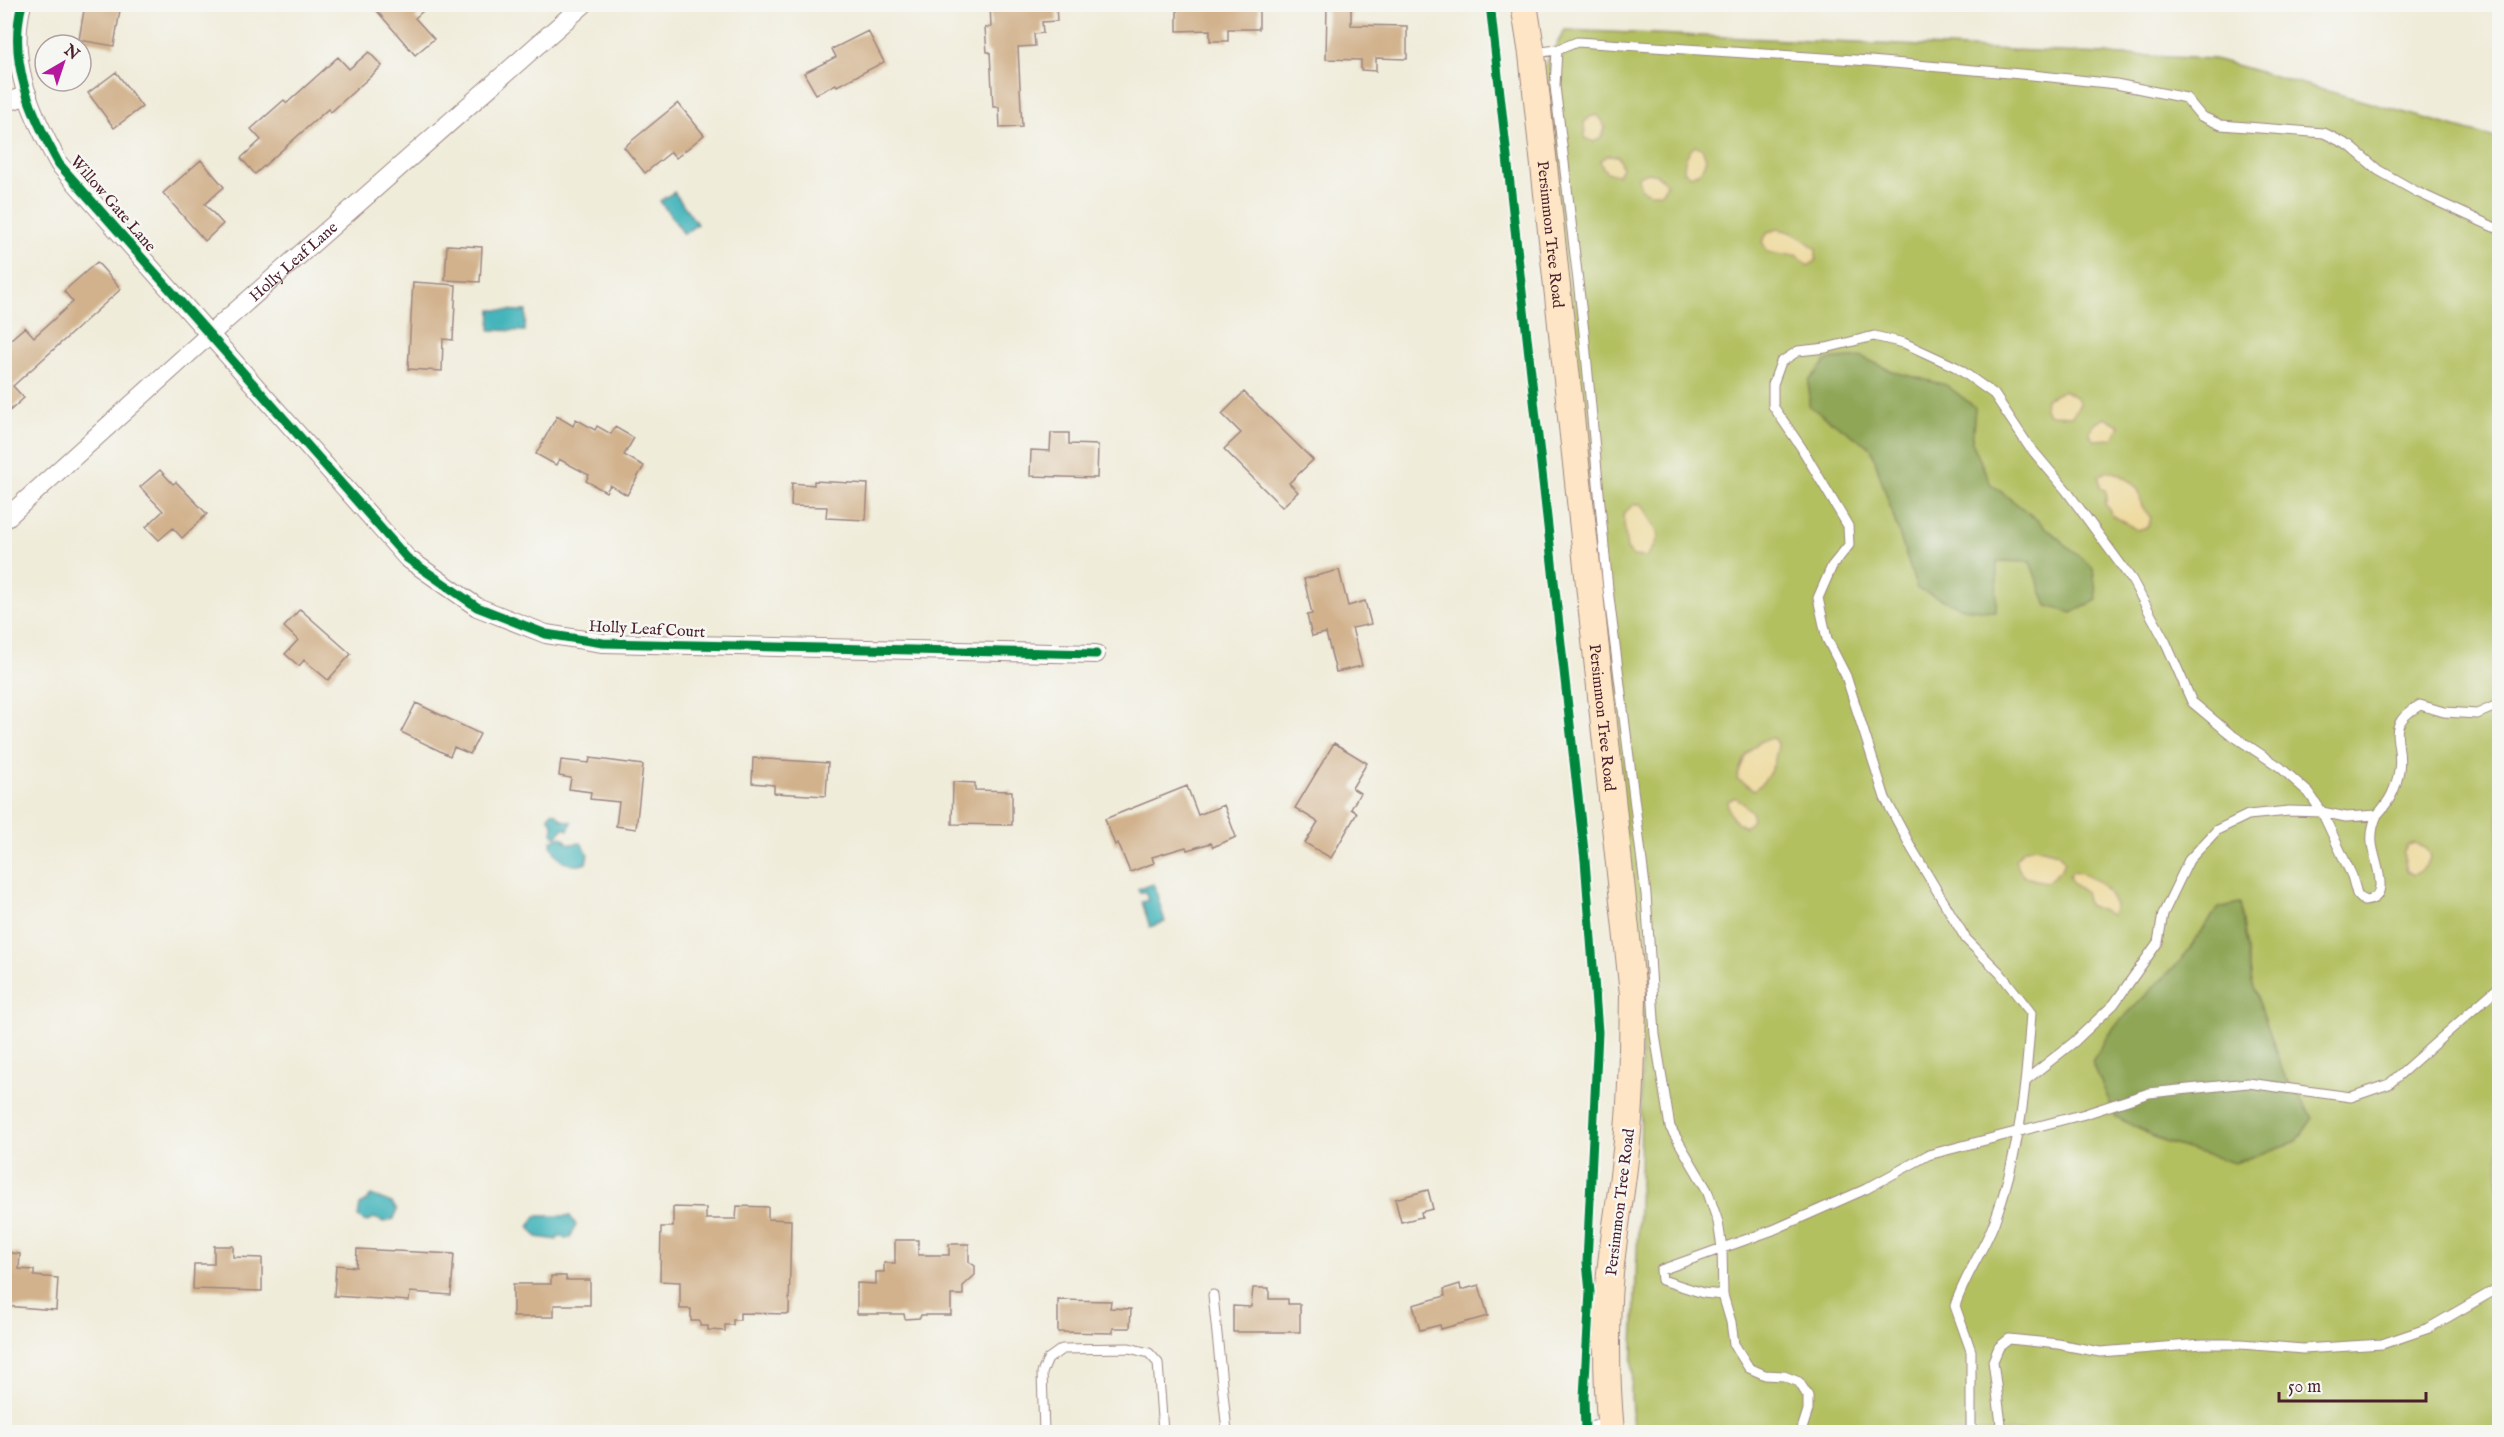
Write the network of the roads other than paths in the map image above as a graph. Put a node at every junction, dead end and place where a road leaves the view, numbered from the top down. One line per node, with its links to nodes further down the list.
1 (22, 4): 6 (street, Willow Gate Lane)
2 (584, 4): 9 (street, Holly Leaf Lane)
3 (1524, 4): 5 (main road, Persimmon Tree Road)
4 (1557, 50): 5 (lane); 8 (lane); 18 (lane)
5 (1532, 54): 22 (main road, Persimmon Tree Road)
6 (28, 95): 7 (street); 9 (street, Willow Gate Lane)
7 (4, 103)
8 (2499, 230)
9 (210, 334): 10 (street, Holly Leaf Lane); 11 (street, Holly Leaf Court)
10 (4, 520)
11 (1096, 654)
12 (2499, 704): 14 (lane)
13 (2322, 812): 14 (lane); 14 (lane); 16 (lane); 16 (lane)
14 (2377, 815)
15 (2499, 986): 17 (lane)
16 (2026, 1080): 17 (lane)
17 (2019, 1131): 18 (lane); 27 (lane)
18 (1722, 1248): 21 (lane); 21 (lane)
19 (2499, 1287): 28 (lane)
20 (1213, 1295): 25 (lane)
21 (1723, 1295): 26 (lane)
22 (1602, 1431)
23 (1044, 1432): 24 (lane)
24 (1163, 1432)
25 (1227, 1432)
26 (1801, 1432)
27 (1971, 1432)
28 (2002, 1432)

